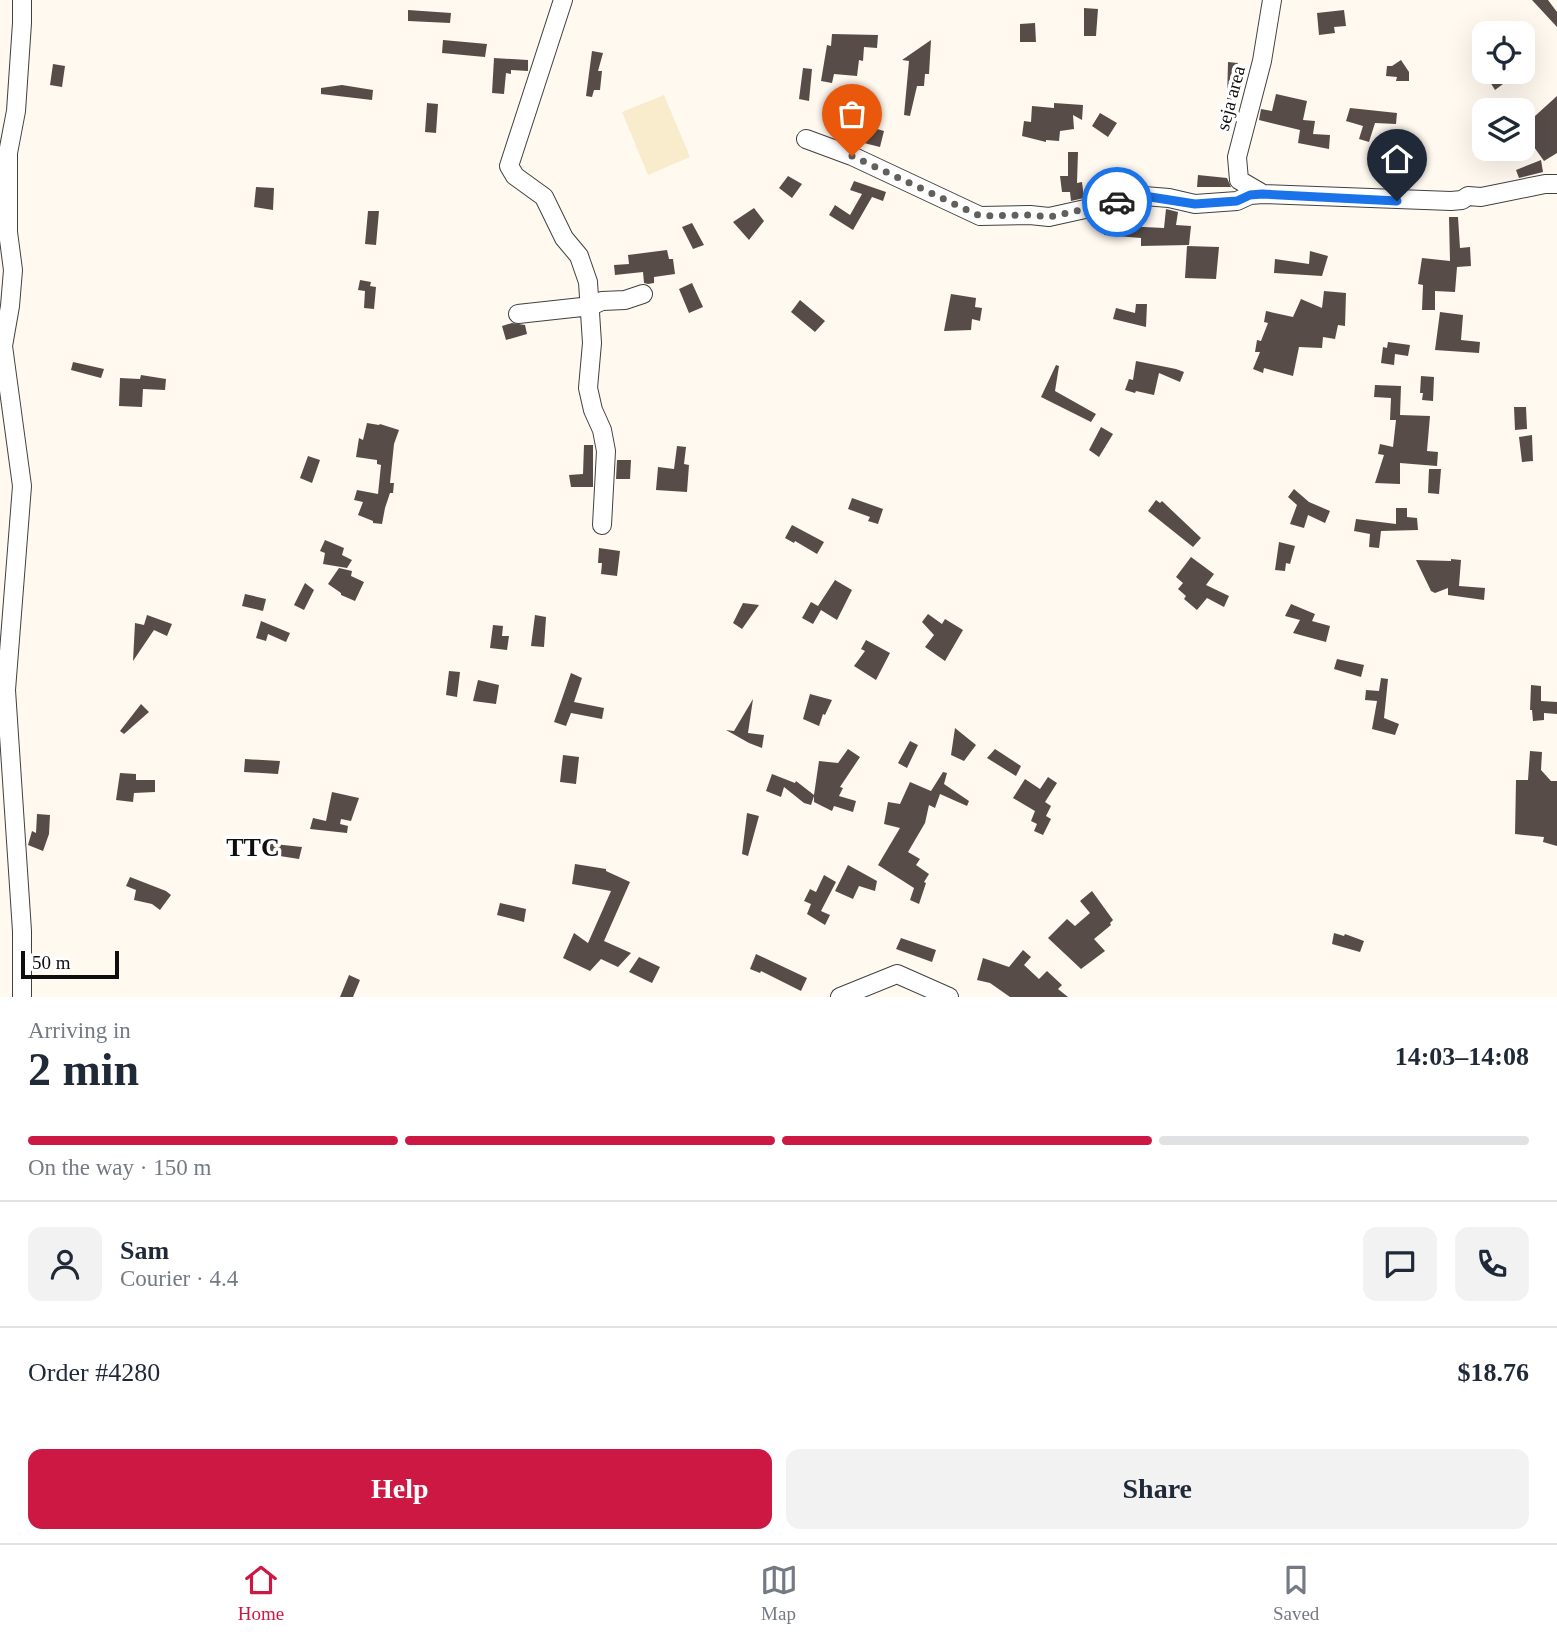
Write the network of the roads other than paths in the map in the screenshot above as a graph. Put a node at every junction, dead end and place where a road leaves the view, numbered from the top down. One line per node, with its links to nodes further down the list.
1 (22, 0): 11 (street)
2 (564, 0): 8 (street)
3 (1272, 0): 6 (street, seja area)
4 (806, 139): 6 (street)
5 (1557, 184): 6 (street)
6 (1262, 194)
7 (643, 293): 8 (street)
8 (591, 306): 9 (street); 10 (street)
9 (518, 314)
10 (602, 525)
11 (22, 997)
12 (840, 997): 13 (street)
13 (950, 997)

